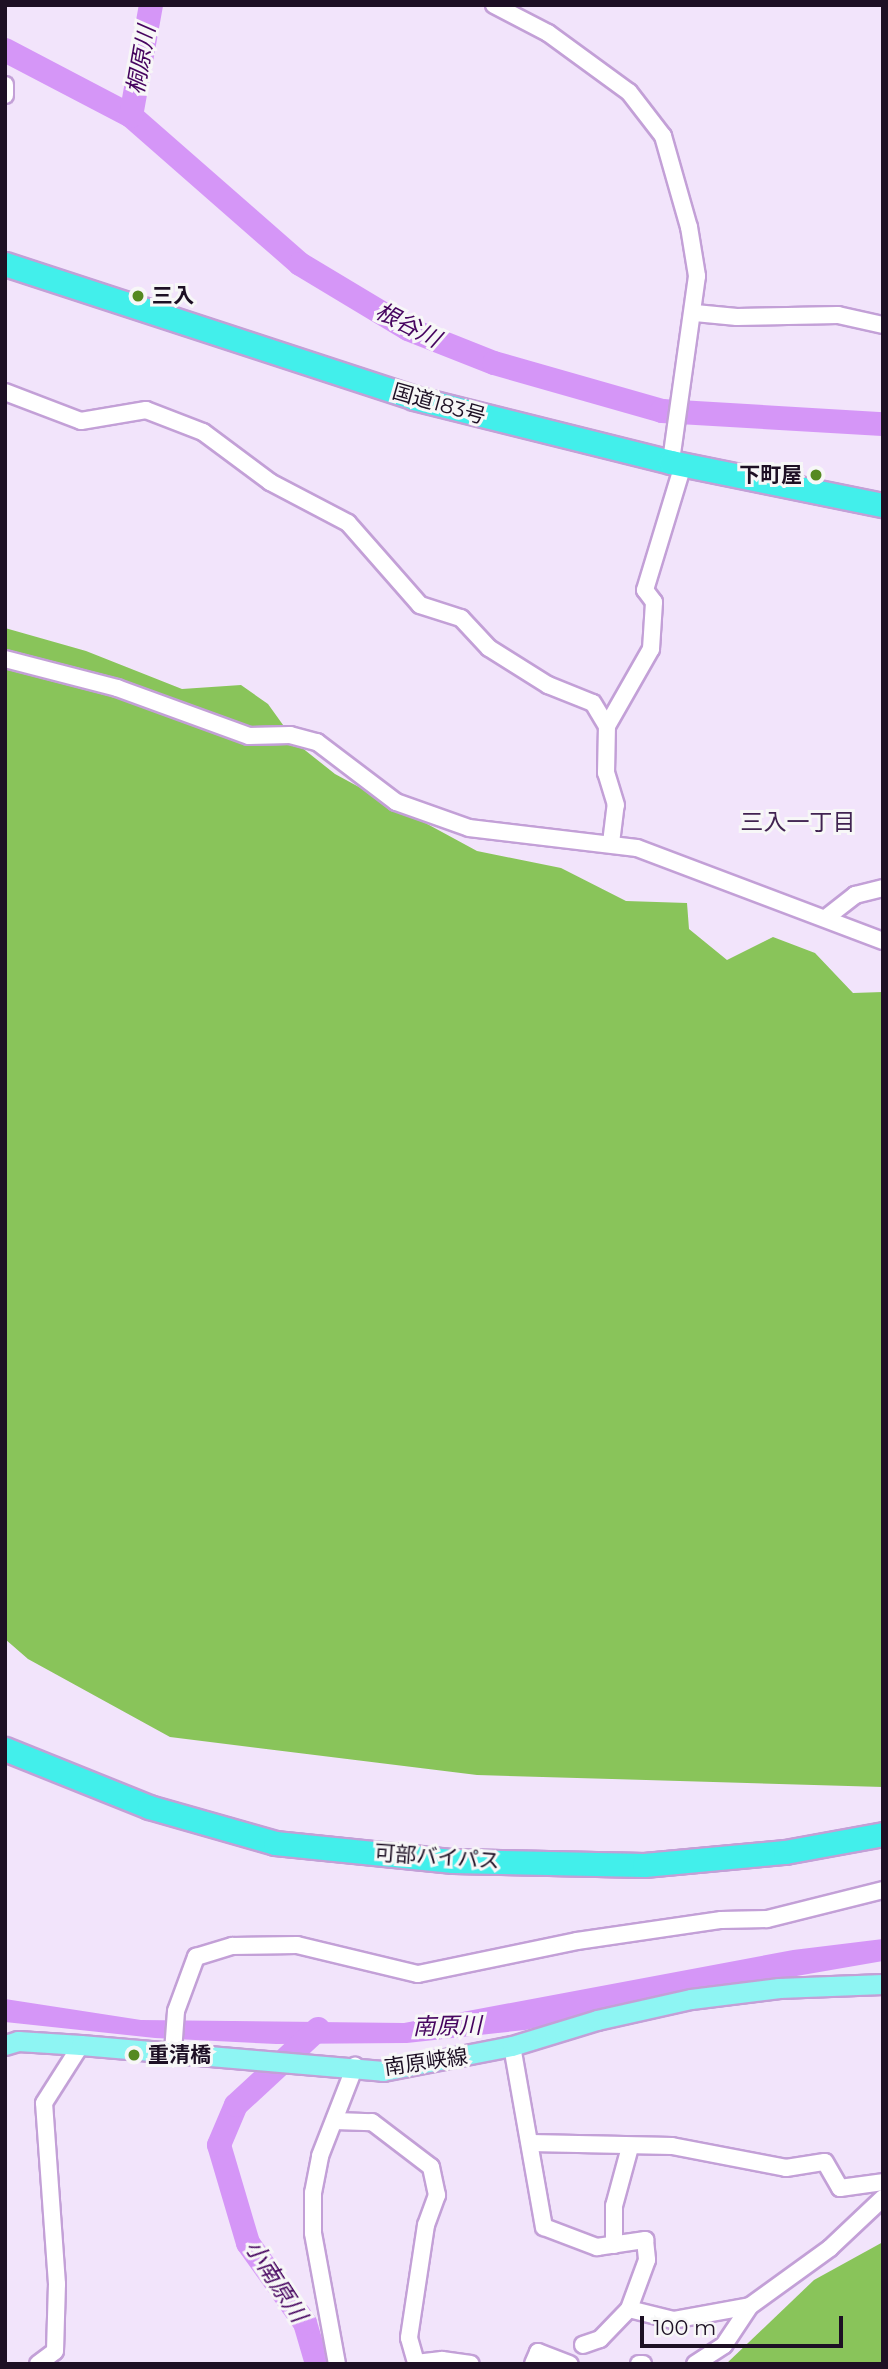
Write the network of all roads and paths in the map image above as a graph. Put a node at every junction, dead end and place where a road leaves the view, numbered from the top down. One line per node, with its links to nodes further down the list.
1 (494, 5): 5 (street)
2 (5, 85): 3 (street)
3 (5, 95)
4 (5, 264): 8 (highway, 国道183号)
5 (692, 320): 6 (street); 8 (street)
6 (883, 325)
7 (5, 392): 11 (street)
8 (677, 463): 9 (highway, 国道183号); 11 (street)
9 (883, 505)
10 (5, 659): 12 (street)
11 (607, 726): 12 (street)
12 (611, 843): 14 (street)
13 (883, 888): 14 (street)
14 (827, 917): 15 (street)
15 (883, 941)
16 (5, 1749): 17 (highway, 可部バイパス)
17 (883, 1834)
18 (883, 1890): 23 (street)
19 (883, 1984): 22 (main road, 南原峡線)
20 (5, 2045): 21 (main road, 南原峡線)
21 (81, 2045): 23 (main road, 南原峡線); 34 (street)
22 (512, 2046): 24 (main road, 南原峡線); 26 (street)
23 (173, 2048): 24 (main road, 南原峡線)
24 (355, 2066): 25 (street)
25 (335, 2121): 35 (street); 36 (street)
26 (531, 2143): 27 (street); 30 (street)
27 (630, 2147): 28 (street); 30 (street)
28 (883, 2182)
29 (883, 2198): 31 (street)
30 (614, 2245): 32 (street)
31 (750, 2306): 32 (street); 39 (street)
32 (629, 2309): 33 (street)
33 (583, 2345)
34 (38, 2364)
35 (337, 2364)
36 (471, 2364)
37 (533, 2364): 38 (street)
38 (570, 2364)
39 (695, 2364)

